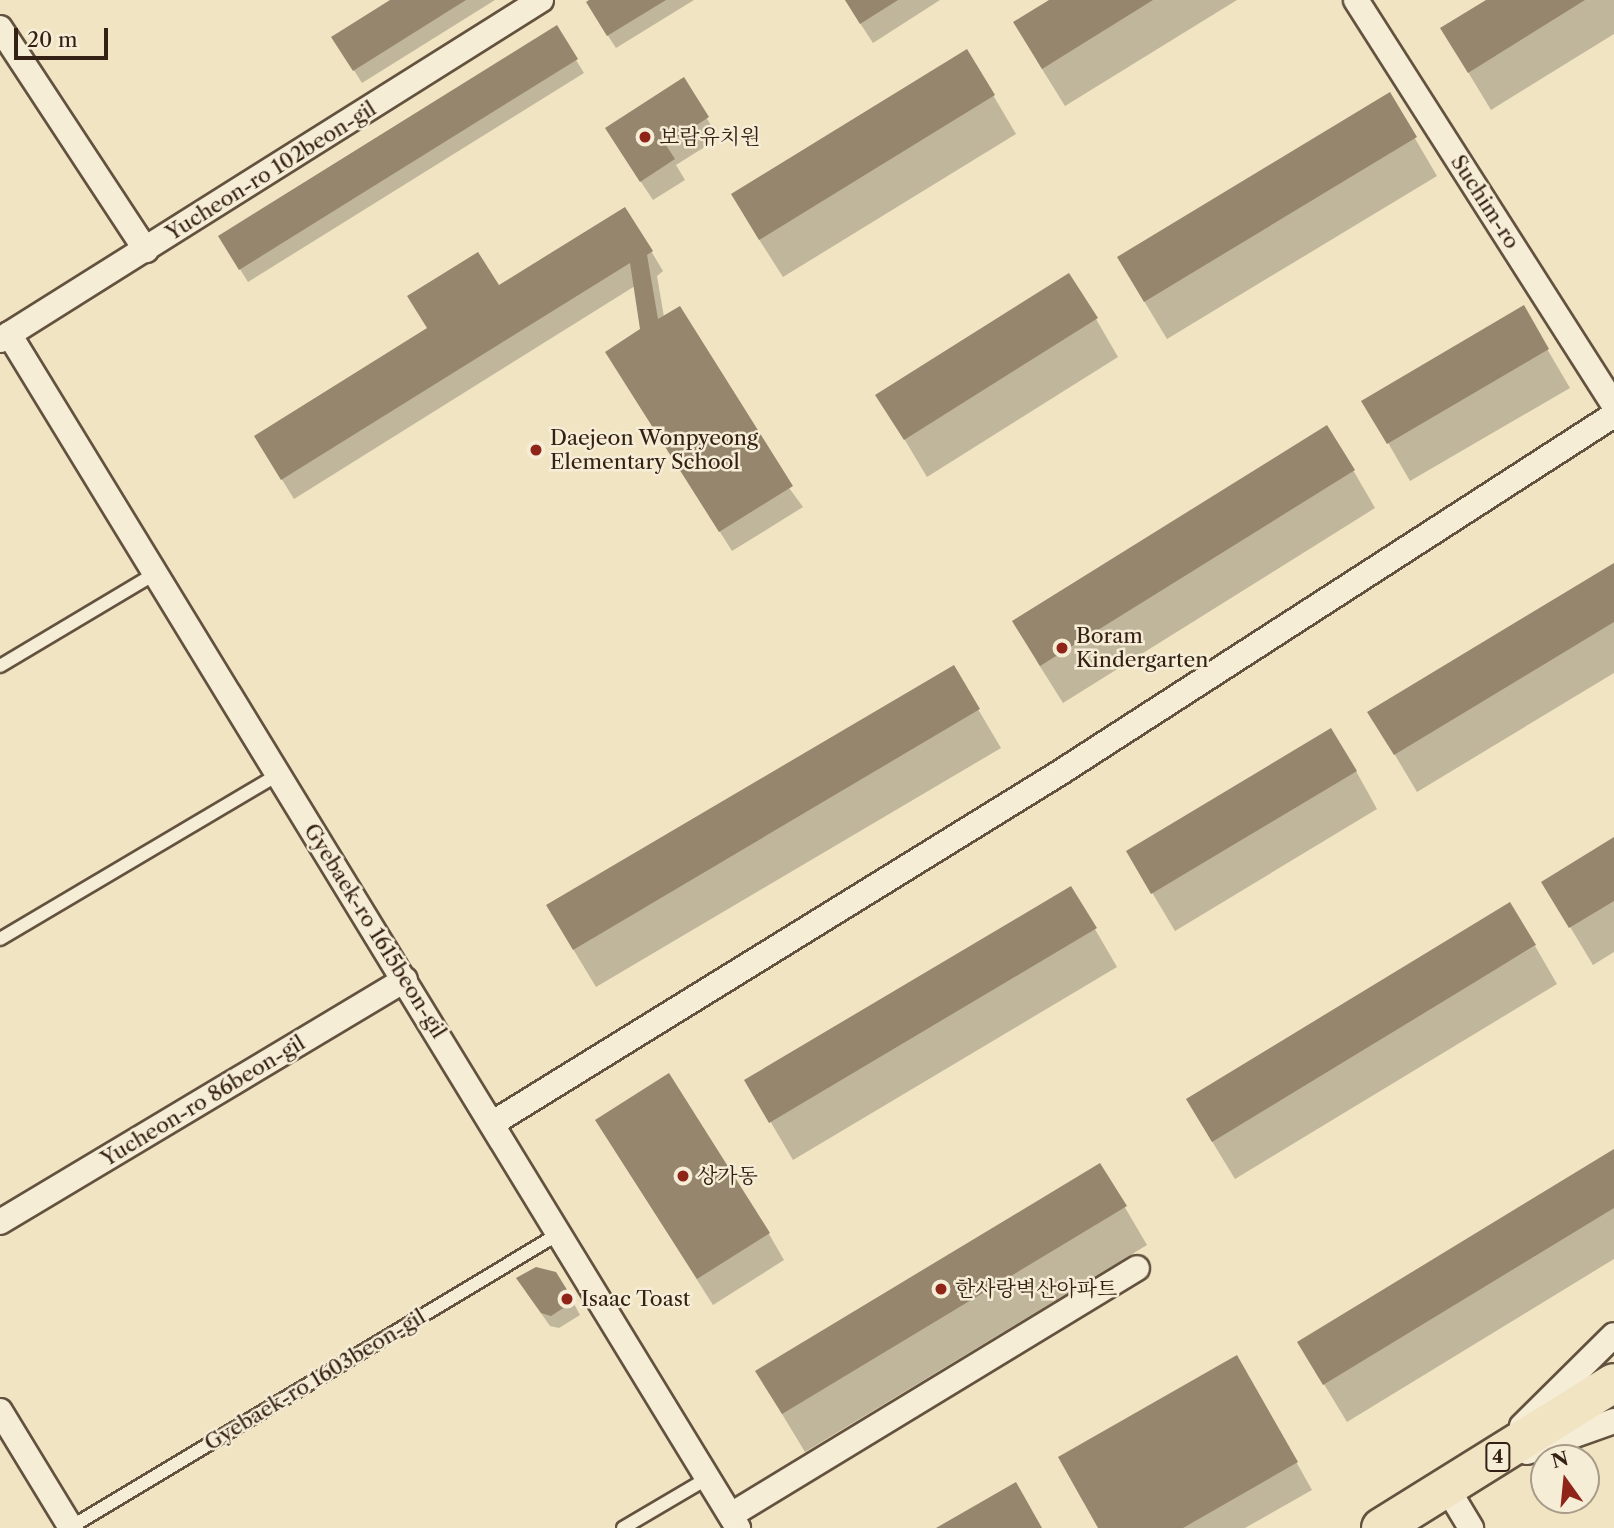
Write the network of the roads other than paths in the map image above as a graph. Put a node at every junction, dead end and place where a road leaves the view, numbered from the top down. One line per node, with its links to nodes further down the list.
1 (541, 0): 4 (street, Yucheon-ro 102beon-gil)
2 (1356, 0): 6 (street, Suchim-ro)
3 (0, 28): 4 (street)
4 (146, 250): 5 (street, Yucheon-ro 102beon-gil)
5 (5, 337): 8 (street, Gyebaek-ro 1615beon-gil)
6 (1614, 405)
7 (1614, 415): 13 (street)
8 (156, 573): 9 (lane); 10 (street, Gyebaek-ro 1615beon-gil)
9 (0, 666)
10 (279, 774): 11 (lane); 12 (street, Gyebaek-ro 1615beon-gil)
11 (0, 939)
12 (405, 980): 13 (street, Gyebaek-ro 1615beon-gil); 14 (street, Yucheon-ro 86beon-gil)
13 (493, 1123): 15 (street, Gyebaek-ro 1615beon-gil)
14 (0, 1222)
15 (560, 1233): 22 (street, Gyebaek-ro 1615beon-gil); 25 (lane, Gyebaek-ro 1603beon-gil)
16 (1137, 1268): 24 (street)
17 (1614, 1335): 21 (street)
18 (1614, 1383): 21 (main road, 4)
19 (0, 1411): 25 (street, Gyebaek-ro 1603beon-gil)
20 (1614, 1421): 21 (street)
21 (1480, 1468): 23 (main road, 4)
22 (708, 1478): 24 (street, Gyebaek-ro 1615beon-gil); 26 (lane)
23 (1447, 1488): 27 (main road, 4); 28 (street)
24 (734, 1522)
25 (71, 1527)
26 (624, 1528)
27 (1381, 1528)
28 (1471, 1528)

